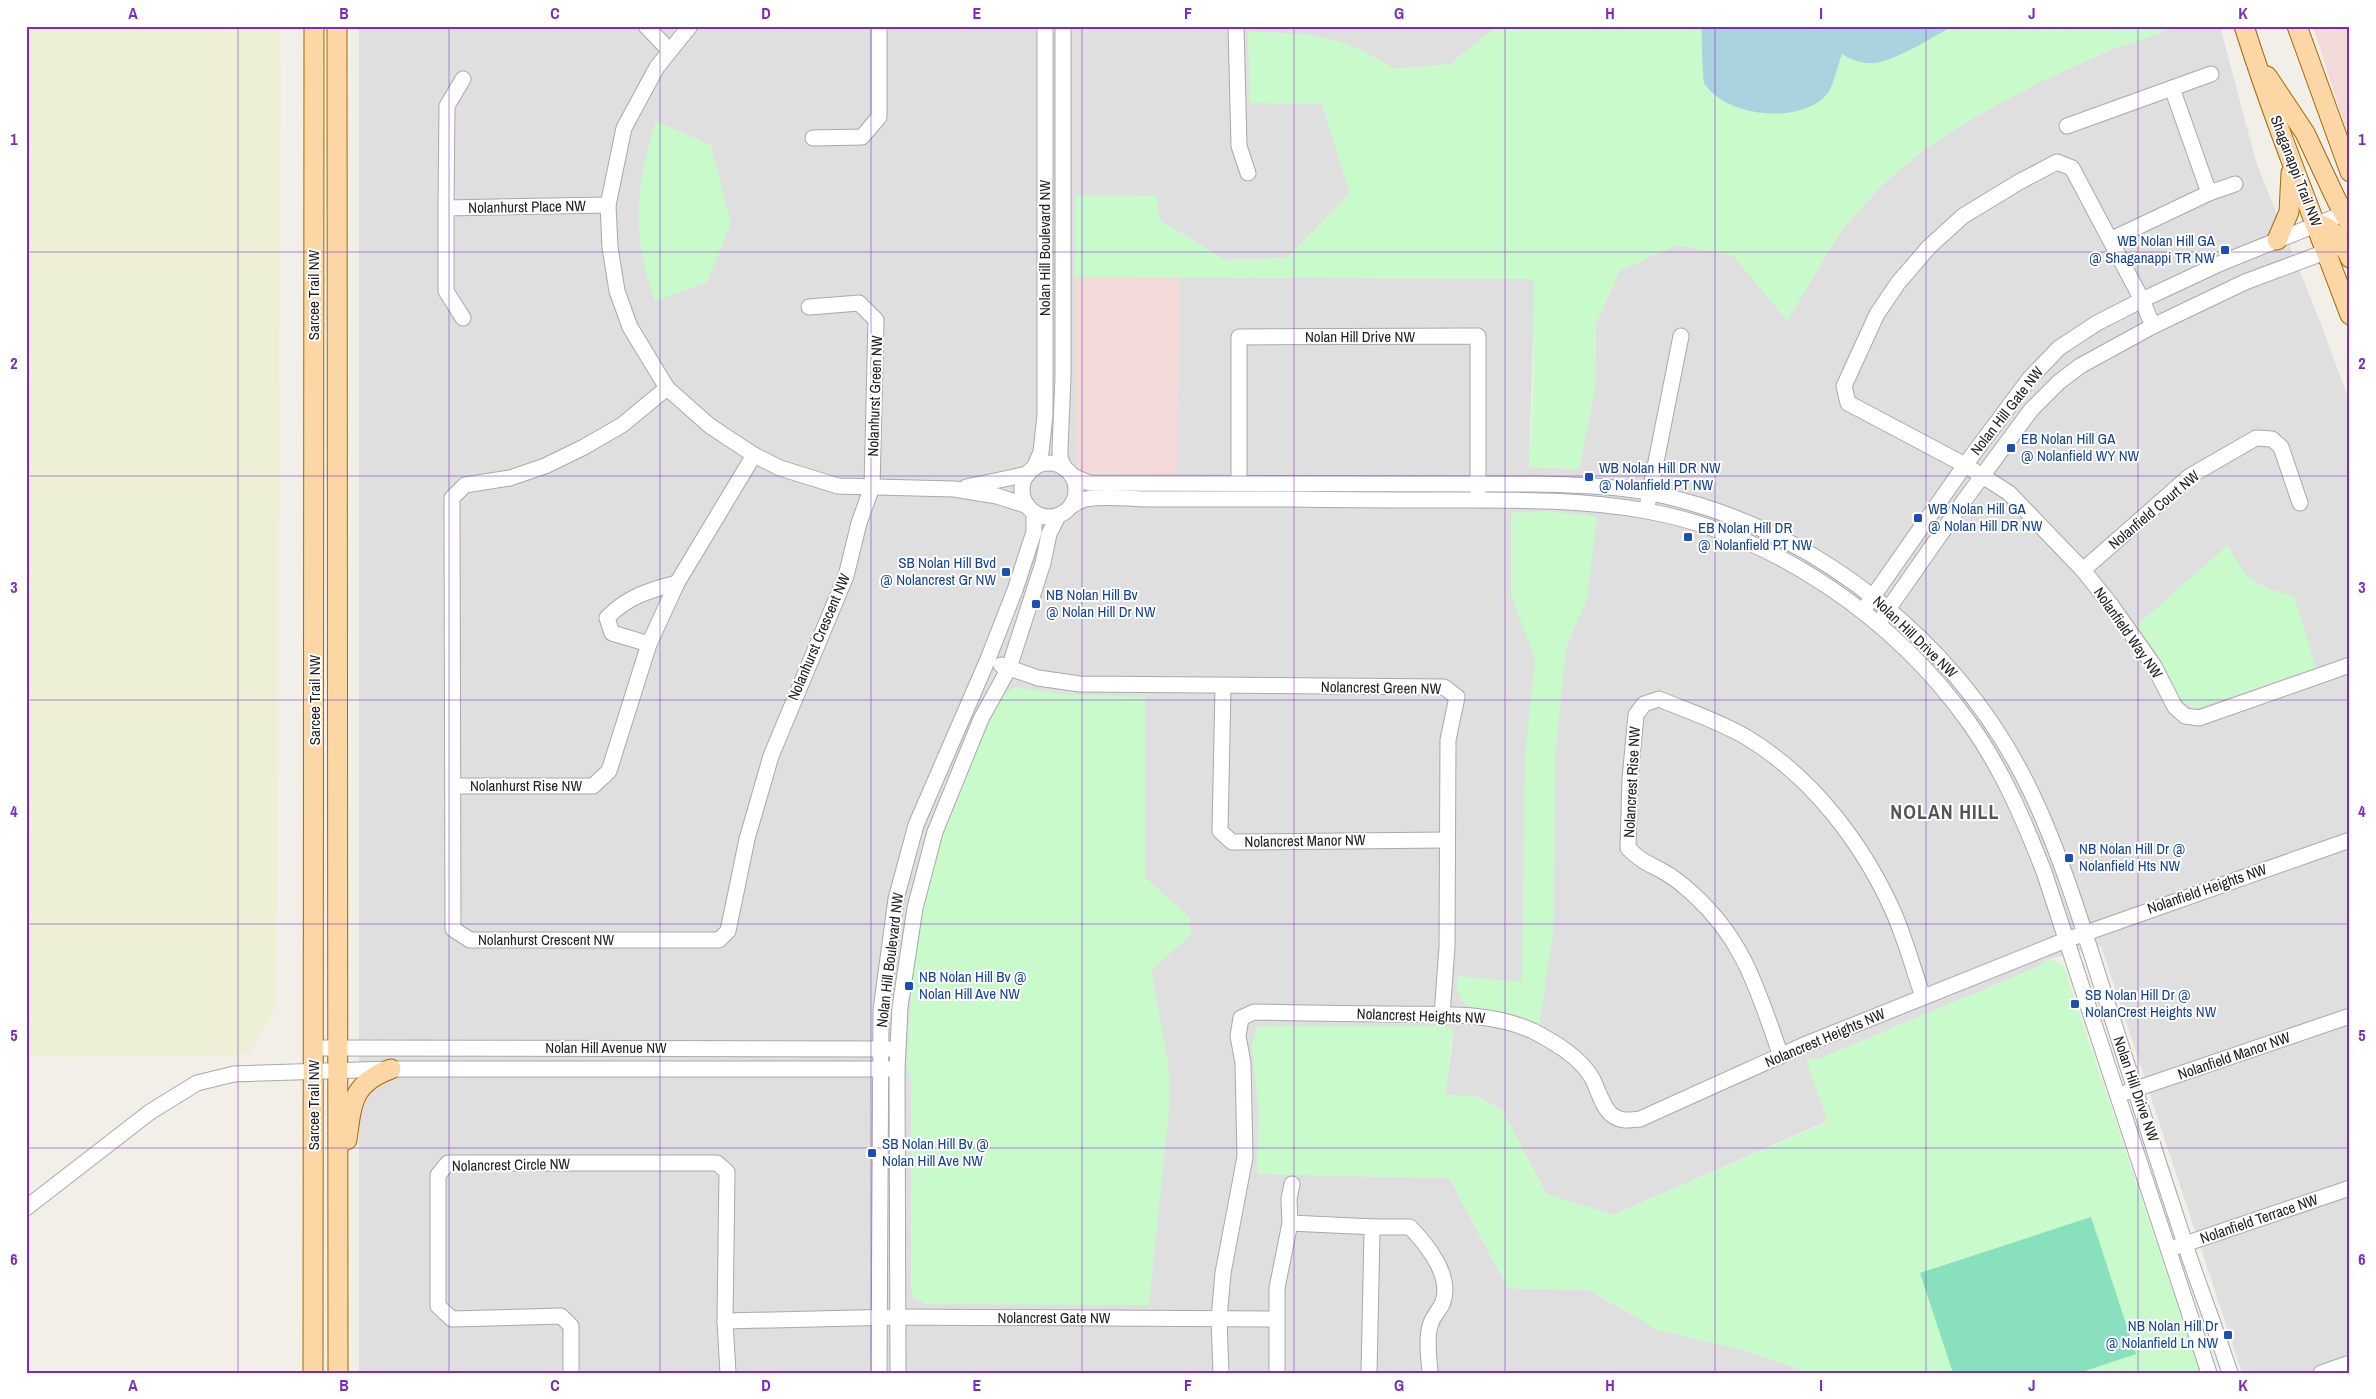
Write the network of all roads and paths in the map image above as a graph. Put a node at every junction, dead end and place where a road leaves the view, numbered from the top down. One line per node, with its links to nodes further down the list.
1 (314, 26): 74 (main road, Sarcee Trail NW)
2 (337, 26): 75 (main road, Sarcee Trail NW)
3 (646, 26): 11 (street)
4 (690, 26): 11 (street)
5 (880, 26): 17 (street)
6 (1045, 26): 39 (street, Nolan Hill Boulevard NW)
7 (1063, 26): 40 (street, Nolan Hill Boulevard NW)
8 (1236, 26): 20 (street)
9 (2244, 26): 12 (main road, Shaganappi Trail NW)
10 (2297, 26): 19 (main road)
11 (669, 50): 23 (street)
12 (2252, 54): 18 (main road, Shaganappi Trail NW); 25 (main road)
13 (2211, 74): 15 (street)
14 (463, 79): 24 (street)
15 (2172, 88): 16 (street); 22 (street)
16 (2067, 126)
17 (813, 138)
18 (2291, 164): 26 (main road, Shaganappi Trail NW); 28 (main road)
19 (2350, 172)
20 (1248, 173)
21 (2235, 184): 22 (street)
22 (2209, 193): 27 (street)
23 (608, 205): 24 (street, Nolanhurst Place NW); 36 (street)
24 (446, 208): 33 (street)
25 (2348, 216): 26 (street, Nolan Hill Gate NW)
26 (2316, 223): 28 (street, Nolan Hill Gate NW); 29 (main road)
27 (2110, 240): 30 (street); 38 (street, Nolanfield Way NW)
28 (2277, 240): 30 (street, Nolan Hill Gate NW)
29 (2342, 250): 32 (main road); 34 (street, Nolan Hill Gate NW)
30 (2142, 300): 34 (street); 38 (street, Nolan Hill Gate NW)
31 (809, 307): 45 (street, Nolanhurst Green NW)
32 (2350, 315)
33 (463, 318)
34 (2153, 326): 41 (street, Nolan Hill Gate NW)
35 (1681, 336): 47 (street)
36 (667, 388): 37 (street); 66 (street, Nolanhurst Crescent NW)
37 (754, 455): 45 (street); 56 (street, Nolanhurst Rise NW)
38 (1965, 465): 41 (street, Nolanfield Way NW); 57 (street, Nolan Hill Gate NW)
39 (1031, 472): 40 (street); 46 (street); 52 (street)
40 (1068, 472): 42 (street, Nolan Hill Drive NW); 51 (street)
41 (1983, 476): 55 (street, Nolanfield Way NW); 58 (street, Nolan Hill Gate NW)
42 (1161, 482): 43 (street, Nolan Hill Drive NW); 48 (street)
43 (1240, 482): 44 (street, Nolan Hill Drive NW); 44 (street, Nolan Hill Drive NW)
44 (1478, 484): 47 (street, Nolan Hill Drive NW); 49 (street, Nolan Hill Drive NW)
45 (872, 487): 46 (street); 66 (street, Nolanhurst Crescent NW)
46 (954, 489): 52 (street)
47 (1650, 493): 53 (street); 57 (street, Nolan Hill Drive NW)
48 (1162, 499): 49 (street, Nolan Hill Drive NW); 51 (street, Nolan Hill Drive NW)
49 (1478, 500): 53 (street, Nolan Hill Drive NW)
50 (2300, 503): 55 (street, Nolanfield Court NW)
51 (1071, 506): 54 (street)
52 (1031, 509): 54 (street); 62 (street, Nolan Hill Boulevard NW)
53 (1647, 511): 59 (street, Nolan Hill Drive NW)
54 (1058, 516): 64 (street, Nolan Hill Boulevard NW)
55 (2083, 570): 63 (street, Nolanfield Way NW)
56 (677, 583): 61 (street, Nolanhurst Rise NW); 61 (street)
57 (1874, 597): 58 (street, Nolan Hill Drive NW); 59 (street, Nolan Hill Gate NW)
58 (1889, 610): 60 (street, Nolan Hill Gate NW); 69 (street, Nolan Hill Drive NW)
59 (1862, 612): 60 (street, Nolan Hill Drive NW)
60 (1877, 624): 70 (street, Nolan Hill Drive NW)
61 (649, 644): 66 (street, Nolanhurst Rise NW)
62 (988, 659): 64 (street, Nolancrest Green NW); 77 (street, Nolan Hill Boulevard NW)
63 (2350, 665)
64 (1008, 668): 65 (street, Nolancrest Green NW); 76 (street, Nolan Hill Boulevard NW)
65 (1223, 687): 67 (street, Nolancrest Manor NW); 67 (street, Nolancrest Green NW)
66 (454, 786)
67 (1447, 840): 72 (street, Nolancrest Green NW)
68 (2350, 840): 69 (street, Nolanfield Heights NW)
69 (2084, 934): 70 (street, Nolanfield Heights NW); 84 (street, Nolan Hill Drive NW)
70 (2066, 940): 71 (street, Nolancrest Heights NW); 85 (street, Nolan Hill Drive NW)
71 (1923, 997): 78 (street, Nolancrest Heights NW); 78 (street, Nolancrest Rise NW)
72 (1442, 1015): 78 (street, Nolancrest Heights NW); 95 (street, Nolancrest Heights NW)
73 (2350, 1016): 84 (street, Nolanfield Manor NW)
74 (314, 1048): 75 (street, Nolan Hill Avenue NW); 83 (main road, Sarcee Trail NW)
75 (337, 1048): 77 (street, Nolan Hill Avenue NW); 80 (main road, Sarcee Trail NW)
76 (898, 1048): 77 (street, Nolan Hill Avenue NW); 82 (street, Nolan Hill Boulevard NW)
77 (880, 1049): 79 (street, Nolan Hill Boulevard NW)
78 (1781, 1056)
79 (881, 1068): 81 (street, Nolan Hill Avenue NW); 82 (street, Nolan Hill Avenue NW); 94 (street, Nolan Hill Boulevard NW)
80 (337, 1069): 81 (street, Nolan Hill Avenue NW); 83 (street, Nolan Hill Avenue NW); 86 (main road, Sarcee Trail NW)
81 (391, 1069): 86 (main road)
82 (897, 1069): 94 (street, Nolan Hill Boulevard NW)
83 (314, 1070): 89 (street, Nolan Hill Avenue NW); 99 (main road, Sarcee Trail NW)
84 (2136, 1089): 85 (street, Nolanfield Manor NW); 92 (street, Nolan Hill Drive NW)
85 (2118, 1095): 93 (street, Nolan Hill Drive NW)
86 (338, 1162): 100 (main road, Sarcee Trail NW)
87 (1292, 1184): 90 (street)
88 (2350, 1188): 92 (street, Nolanfield Terrace NW)
89 (26, 1208)
90 (1290, 1223): 91 (street); 96 (street)
91 (1375, 1227): 107 (street); 108 (street)
92 (2185, 1244): 93 (street, Nolanfield Terrace NW); 110 (street, Nolan Hill Drive NW)
93 (2169, 1249): 109 (street, Nolan Hill Drive NW)
94 (889, 1318): 95 (street, Nolancrest Gate NW); 97 (street); 103 (street, Nolan Hill Boulevard NW); 104 (street, Nolan Hill Boulevard NW)
95 (1220, 1318): 96 (street); 105 (street, Nolancrest Heights NW)
96 (1276, 1319): 106 (street)
97 (726, 1321): 101 (street, Nolancrest Circle NW); 102 (street, Nolancrest Circle NW)
98 (2350, 1363): 111 (street)
99 (313, 1373)
100 (338, 1373)
101 (571, 1373)
102 (728, 1373)
103 (879, 1373)
104 (898, 1373)
105 (1221, 1373)
106 (1277, 1373)
107 (1369, 1373)
108 (1430, 1373)
109 (2210, 1373)
110 (2230, 1373)
111 (2321, 1373)

